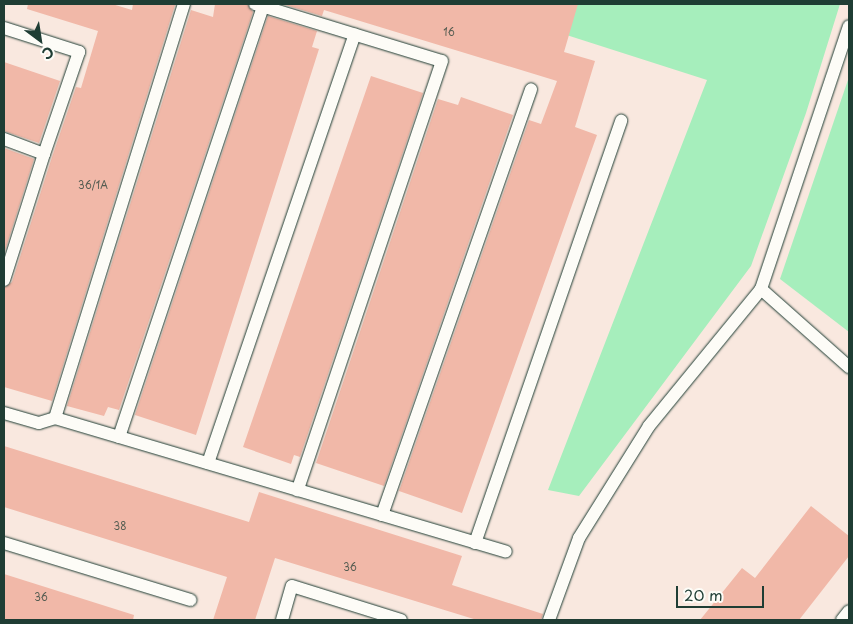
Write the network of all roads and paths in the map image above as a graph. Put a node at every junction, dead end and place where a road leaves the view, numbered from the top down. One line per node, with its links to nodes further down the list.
1 (184, 4): 14 (lane)
2 (259, 5): 5 (lane); 15 (lane)
3 (849, 26): 11 (lane)
4 (4, 28): 9 (lane)
5 (355, 34): 16 (lane); 17 (lane)
6 (531, 90): 18 (lane)
7 (621, 121): 20 (lane)
8 (4, 139): 9 (lane)
9 (44, 154): 10 (lane)
10 (4, 280)
11 (762, 289): 12 (lane); 26 (lane)
12 (849, 367)
13 (4, 413): 14 (lane)
14 (55, 418): 15 (lane)
15 (119, 437): 16 (lane)
16 (208, 464): 17 (lane)
17 (298, 490): 18 (lane)
18 (382, 515): 20 (lane)
19 (4, 543): 22 (lane)
20 (475, 543): 21 (lane)
21 (506, 552)
22 (190, 600)
23 (849, 611): 27 (lane)
24 (282, 620): 25 (lane)
25 (401, 620)
26 (548, 620)
27 (842, 620)

